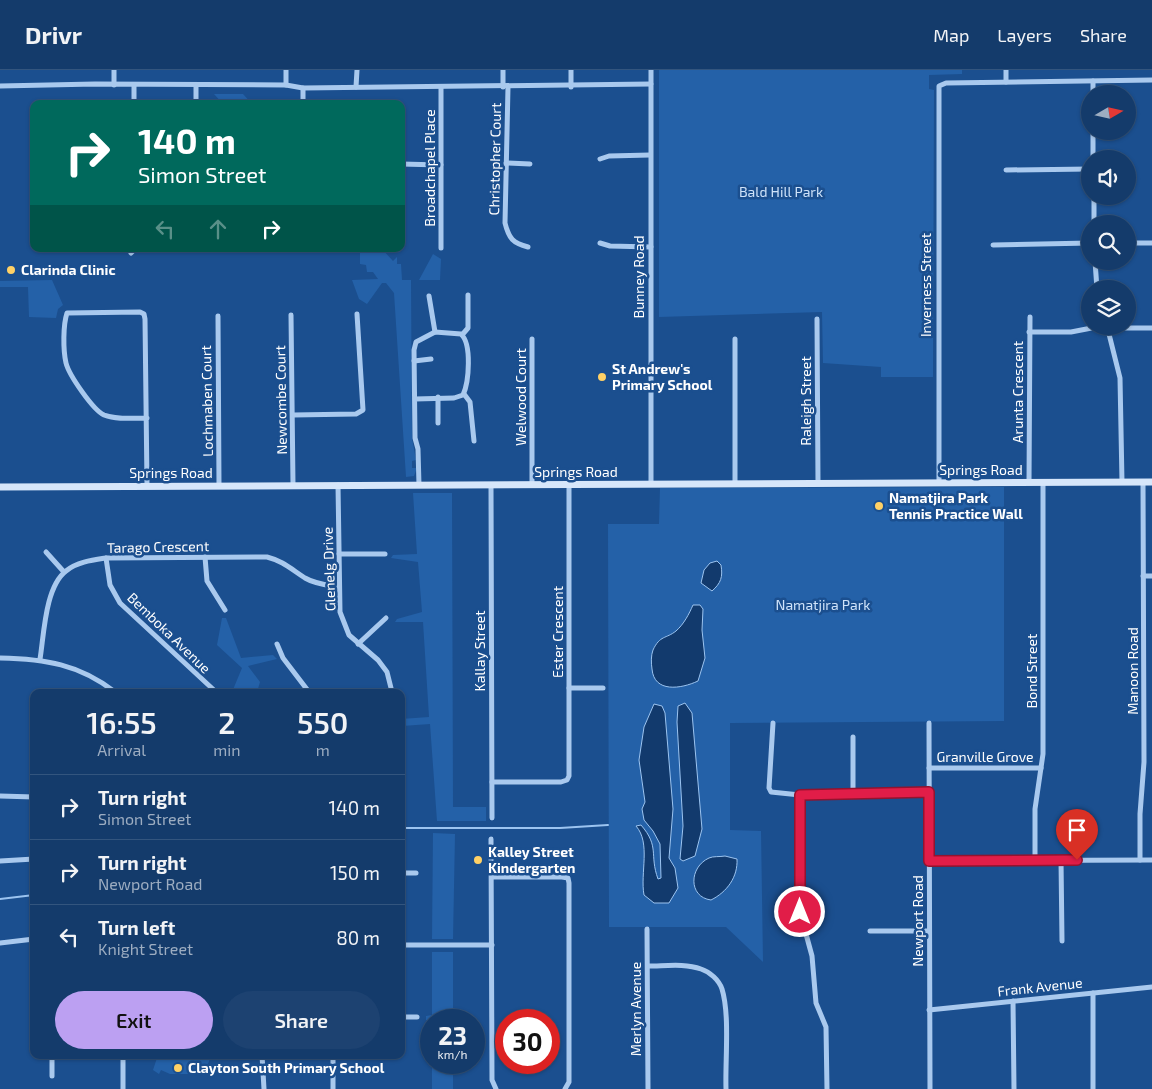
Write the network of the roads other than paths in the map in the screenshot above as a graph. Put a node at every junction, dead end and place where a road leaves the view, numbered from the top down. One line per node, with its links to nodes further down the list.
1 (114, 70): 12 (street)
2 (286, 70): 14 (street)
3 (357, 70): 18 (street)
4 (503, 70): 19 (street, Christopher Court)
5 (571, 70): 20 (street)
6 (651, 70): 11 (street, Bunney Road)
7 (1006, 70): 10 (street)
8 (1152, 80): 9 (street)
9 (1093, 81): 10 (street); 15 (street)
10 (1006, 82): 74 (street, Inverness Street)
11 (650, 84): 20 (street); 26 (street, Bunney Road)
12 (114, 85): 13 (street); 16 (street)
13 (134, 85): 17 (street); 23 (street)
14 (286, 85): 17 (street); 21 (street)
15 (1093, 85)
16 (0, 86)
17 (196, 86): 24 (street)
18 (356, 87): 21 (street); 22 (street)
19 (506, 87): 20 (street); 22 (street); 28 (street, Christopher Court)
20 (571, 87)
21 (303, 88): 25 (street)
22 (441, 88): 31 (street, Broadchapel Place)
23 (134, 100)
24 (196, 100)
25 (303, 100)
26 (650, 156): 27 (street); 40 (street, Bunney Road)
27 (600, 159)
28 (506, 163): 30 (street); 39 (street, Christopher Court)
29 (405, 164): 31 (street)
30 (530, 164)
31 (441, 165): 41 (street, Broadchapel Place)
32 (1081, 169): 33 (street)
33 (1006, 170)
34 (600, 243): 40 (street)
35 (1081, 243): 38 (street)
36 (1136, 243): 37 (street)
37 (1152, 243)
38 (993, 245)
39 (528, 247)
40 (651, 247): 77 (street, Bunney Road)
41 (441, 248)
42 (468, 295): 54 (street)
43 (429, 296): 52 (street)
44 (357, 314): 63 (street)
45 (291, 315): 63 (street, Newcombe Court)
46 (218, 316): 83 (street, Lochmaben Court)
47 (1030, 317): 53 (street, Arunta Crescent)
48 (817, 319): 73 (street, Raleigh Street)
49 (1136, 328): 50 (street, Arunta Crescent)
50 (1152, 328)
51 (1081, 331): 53 (street, Arunta Crescent)
52 (435, 332): 54 (street); 59 (street)
53 (1029, 332): 67 (street, Arunta Crescent)
54 (462, 334): 60 (street)
55 (1108, 335): 69 (street)
56 (532, 339): 75 (street, Welwood Court)
57 (734, 339): 72 (street)
58 (431, 359): 59 (street)
59 (414, 361): 62 (street)
60 (464, 394): 61 (street); 66 (street)
61 (438, 397): 62 (street); 65 (street)
62 (415, 399): 81 (street)
63 (293, 415): 79 (street, Newcombe Court)
64 (146, 418): 64 (street); 78 (street)
65 (438, 423)
66 (474, 441)
67 (1030, 482): 68 (main road, Springs Road); 74 (main road, Springs Road)
68 (1043, 482): 69 (main road, Springs Road); 112 (street, Bond Street)
69 (1122, 482): 70 (main road, Springs Road)
70 (1143, 482): 71 (main road, Springs Road); 91 (street, Manoon Road)
71 (1152, 482)
72 (735, 483): 73 (main road, Springs Road); 77 (main road, Springs Road)
73 (818, 483): 74 (main road, Springs Road)
74 (939, 483)
75 (532, 484): 76 (main road, Springs Road); 82 (main road, Springs Road)
76 (569, 484): 77 (main road, Springs Road); 102 (street, Ester Crescent)
77 (651, 484)
78 (147, 485): 83 (main road, Springs Road); 84 (main road, Springs Road)
79 (293, 485): 80 (main road, Springs Road); 83 (main road, Springs Road)
80 (338, 485): 81 (main road, Springs Road); 86 (street, Glenelg Drive)
81 (419, 485): 82 (main road, Springs Road)
82 (491, 485): 113 (street, Kallay Street)
83 (219, 486)
84 (0, 487)
85 (46, 552): 90 (street)
86 (339, 554): 87 (street); 93 (street, Glenelg Drive)
87 (385, 554)
88 (106, 558): 89 (street, Tarago Crescent); 90 (street, Tarago Crescent); 105 (street, Bemboka Avenue)
89 (205, 558): 93 (street, Tarago Crescent); 94 (street)
90 (64, 572): 99 (street)
91 (1144, 576): 92 (street); 100 (street, Manoon Road)
92 (1152, 576)
93 (339, 587): 97 (street, Glenelg Drive)
94 (225, 610)
95 (386, 618): 97 (street)
96 (277, 644): 106 (street)
97 (358, 644): 107 (street, Glenelg Drive)
98 (0, 658): 99 (street)
99 (40, 660): 104 (street)
100 (1144, 679): 101 (street); 124 (street, Manoon Road)
101 (1152, 679)
102 (569, 688): 103 (street); 113 (street, Ester Crescent)
103 (603, 688)
104 (110, 689)
105 (213, 689)
106 (307, 689)
107 (391, 689)
108 (773, 723): 116 (street)
109 (929, 723): 111 (street, Newport Road)
110 (853, 737): 115 (street)
111 (929, 768): 112 (street, Granville Grove); 114 (street, Newport Road)
112 (1041, 768): 122 (street, Bond Street)
113 (492, 782): 119 (street, Kallay Street)
114 (929, 792): 115 (street); 127 (street, Newport Road)
115 (853, 794): 116 (street)
116 (800, 795): 158 (street)
117 (0, 796): 118 (street)
118 (30, 796)
119 (492, 818)
120 (491, 839): 130 (street)
121 (30, 859): 126 (street)
122 (1035, 860): 123 (street); 127 (street)
123 (1061, 860): 124 (street); 135 (street)
124 (1140, 860): 125 (street)
125 (1152, 860)
126 (0, 861)
127 (929, 861): 133 (street, Newport Road)
128 (405, 873): 129 (street)
129 (416, 873)
130 (492, 877): 137 (street); 155 (street)
131 (647, 929): 139 (street, Merlyn Avenue)
132 (870, 931): 133 (street)
133 (929, 931): 143 (street, Newport Road)
134 (30, 939): 136 (street)
135 (1062, 941)
136 (0, 942)
137 (492, 945): 138 (street); 154 (street)
138 (405, 946)
139 (648, 966): 156 (street, Merlyn Avenue); 157 (street)
140 (1152, 987): 141 (street, Frank Avenue)
141 (1093, 993): 142 (street, Frank Avenue); 161 (street)
142 (1013, 1001): 143 (street, Frank Avenue); 160 (street)
143 (929, 1010): 159 (street, Newport Road)
144 (405, 1017): 145 (street)
145 (416, 1017)
146 (52, 1059): 150 (street)
147 (123, 1059): 151 (street)
148 (262, 1059): 152 (street)
149 (333, 1059): 153 (street)
150 (52, 1076)
151 (123, 1089)
152 (264, 1089)
153 (334, 1089)
154 (496, 1089)
155 (565, 1089)
156 (648, 1089)
157 (726, 1089)
158 (827, 1089)
159 (930, 1089)
160 (1014, 1089)
161 (1093, 1089)

